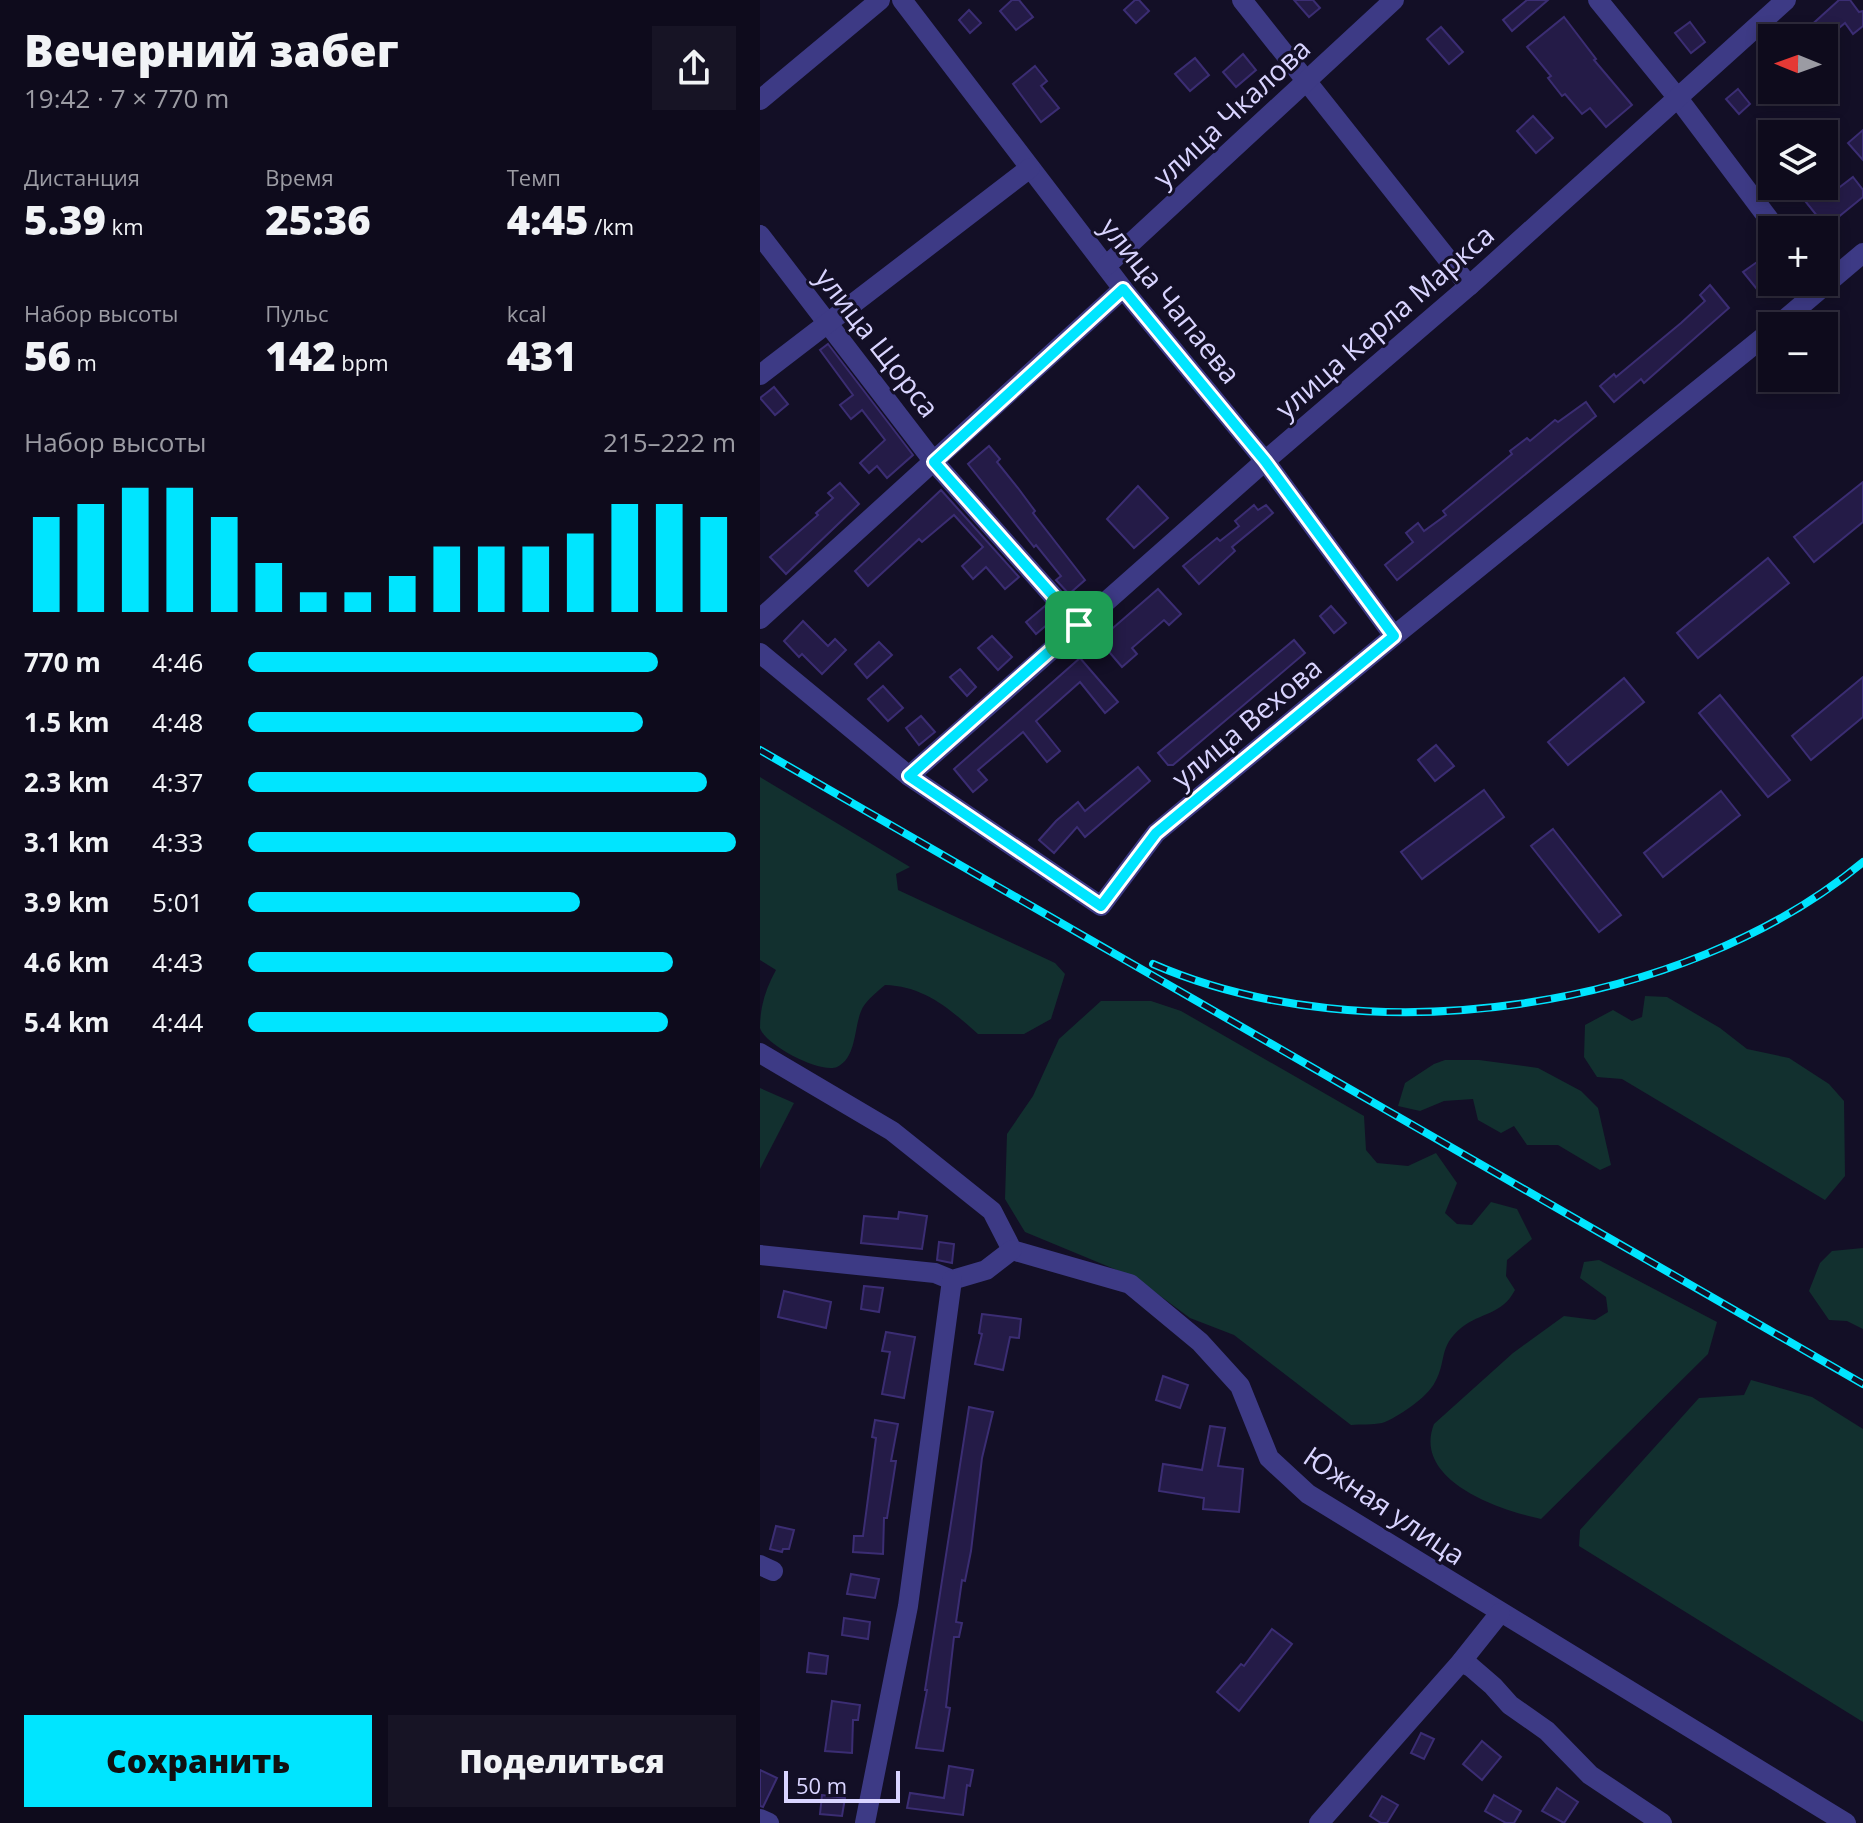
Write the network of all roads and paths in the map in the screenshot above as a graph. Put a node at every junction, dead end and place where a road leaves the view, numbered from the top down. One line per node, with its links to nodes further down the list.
1 (880, 0): 9 (street)
2 (902, 0): 10 (street, улица Чапаева)
3 (1242, 0): 7 (street)
4 (1394, 0): 7 (street, улица Чкалова)
5 (1598, 0): 8 (street)
6 (1786, 0): 8 (street, улица Карла Маркса)
7 (1305, 82): 14 (street, улица Чкалова); 16 (street)
8 (1677, 97): 11 (street); 16 (street, улица Карла Маркса)
9 (760, 100)
10 (1030, 168): 14 (street, улица Чапаева); 20 (street)
11 (1766, 216)
12 (760, 235): 20 (street, улица Щорса)
13 (1863, 253): 15 (street)
14 (1106, 266): 17 (street, улица Чапаева)
15 (1838, 272)
16 (1469, 286): 23 (street, улица Карла Маркса)
17 (1123, 289): 23 (street, улица Чапаева); 24 (street)
18 (1808, 296): 19 (street)
19 (1792, 312)
20 (827, 322): 22 (street); 24 (street, улица Щорса)
21 (1758, 341): 27 (street, улица Вехова)
22 (760, 375)
23 (1265, 461): 26 (street, улица Карла Маркса); 27 (street, улица Чапаева)
24 (934, 462): 25 (street); 26 (street, улица Щорса)
25 (760, 619)
26 (1079, 625): 29 (street, улица Карла Маркса)
27 (1394, 636): 29 (street, улица Вехова)
28 (760, 653): 29 (street, улица Вехова)
29 (909, 776)
30 (760, 1053): 31 (street)
31 (1012, 1250): 33 (street); 34 (street, Южная улица)
32 (760, 1255): 33 (street)
33 (952, 1280): 39 (street)
34 (1500, 1613): 35 (street); 41 (street, Южная улица)
35 (1461, 1662): 37 (street); 40 (street)
36 (760, 1819): 38 (street)
37 (1323, 1822)
38 (769, 1823)
39 (865, 1823)
40 (1662, 1823)
41 (1846, 1823)

